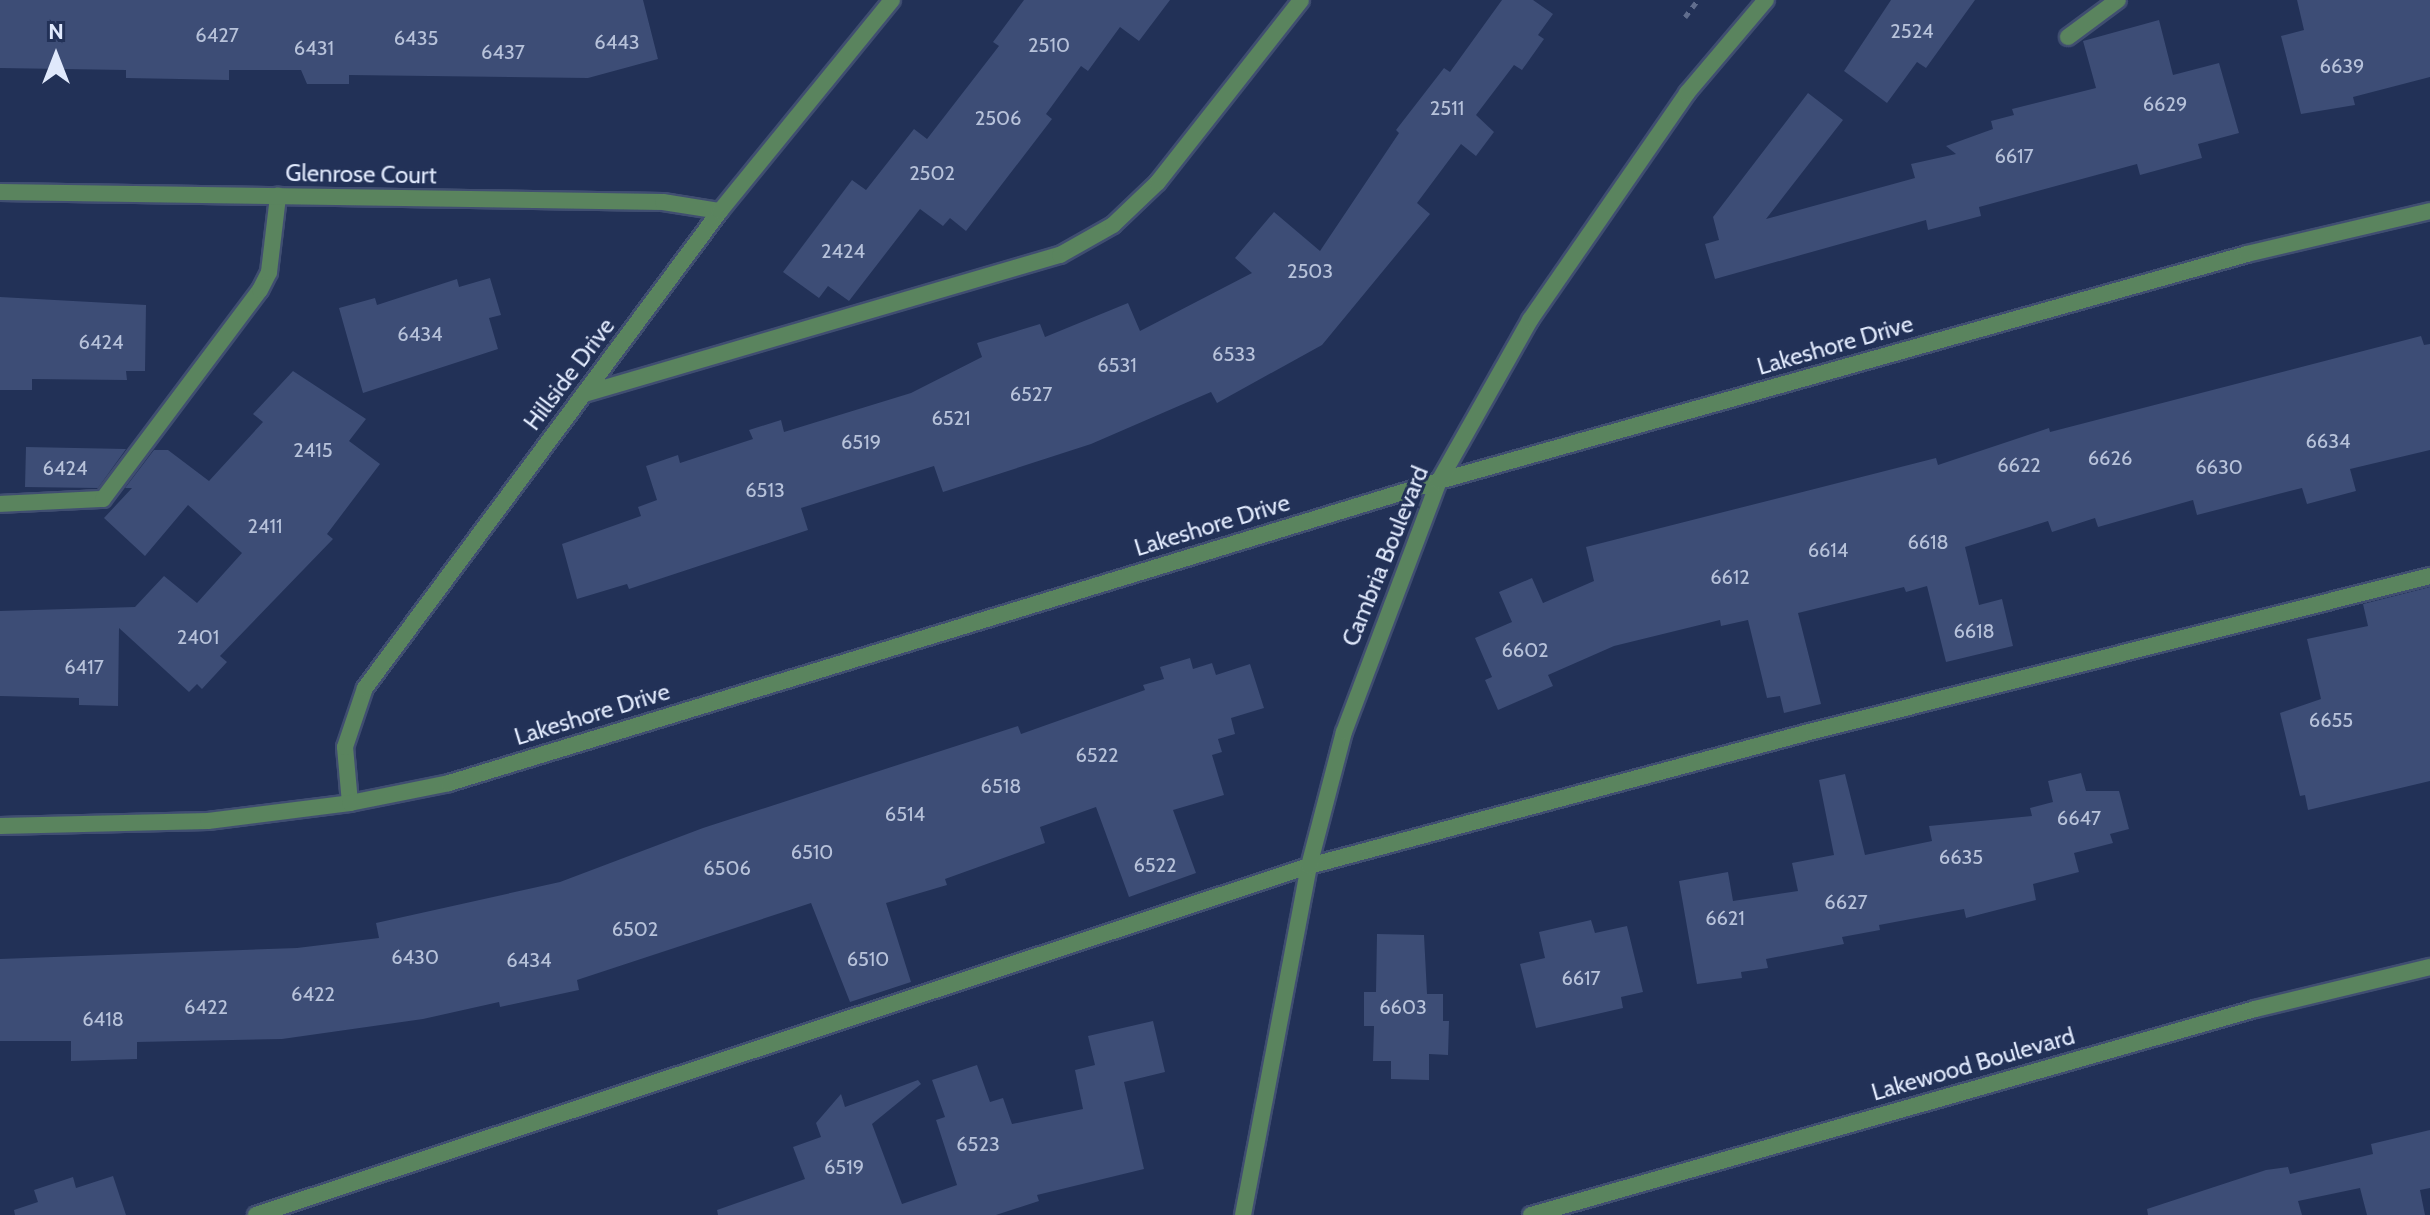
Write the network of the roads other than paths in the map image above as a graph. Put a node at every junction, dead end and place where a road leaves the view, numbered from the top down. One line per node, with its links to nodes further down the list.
1 (892, 0): 8 (street, Hillside Drive)
2 (1301, 0): 10 (street)
3 (1766, 0): 11 (street, Cambria Boulevard)
4 (2118, 0): 5 (street)
5 (2068, 37)
6 (0, 192): 7 (street, Glenrose Court)
7 (278, 196): 8 (street, Glenrose Court); 12 (street)
8 (720, 211): 10 (street, Hillside Drive)
9 (2430, 211): 11 (street, Lakeshore Drive)
10 (584, 394): 14 (street, Hillside Drive)
11 (1439, 481): 14 (street, Lakeshore Drive); 16 (street, Cambria Boulevard)
12 (0, 504)
13 (2430, 576): 16 (street)
14 (350, 803): 15 (street, Lakeshore Drive)
15 (0, 826)
16 (1309, 866): 18 (street); 19 (street, Cambria Boulevard)
17 (2430, 967): 20 (street, Lakewood Boulevard)
18 (256, 1215)
19 (1243, 1215)
20 (1531, 1215)

